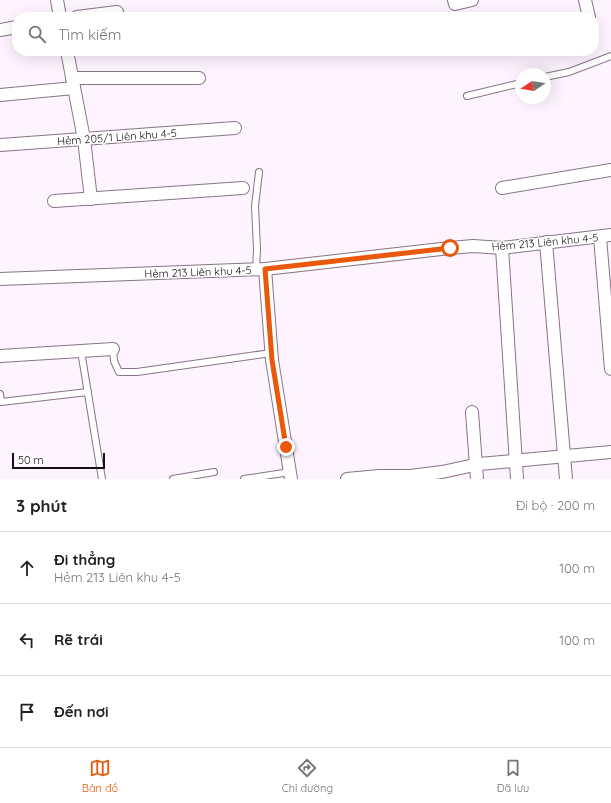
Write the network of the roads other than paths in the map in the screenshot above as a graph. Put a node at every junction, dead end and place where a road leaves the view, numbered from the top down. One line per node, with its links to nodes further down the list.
1 (57, 0): 2 (street)
2 (59, 12)
3 (12, 28): 4 (street)
4 (0, 30)
5 (68, 56): 9 (street)
6 (611, 56): 7 (lane)
7 (551, 76)
8 (199, 78): 9 (street)
9 (73, 83): 11 (street); 14 (street)
10 (515, 84): 12 (lane)
11 (0, 95)
12 (467, 96)
13 (235, 128): 14 (street, Hẻm 205/1 Liên khu 4-5)
14 (84, 140): 15 (street, Hẻm 205/1 Liên khu 4-5); 20 (street)
15 (0, 145)
16 (611, 170): 19 (street)
17 (259, 172): 25 (lane)
18 (243, 188): 20 (street)
19 (502, 188)
20 (91, 199): 21 (street)
21 (54, 201)
22 (605, 236): 23 (street, Hẻm 213 Liên khu 4-5); 31 (street)
23 (546, 242): 24 (street, Hẻm 213 Liên khu 4-5); 36 (street)
24 (502, 248): 25 (street, Hẻm 213 Liên khu 4-5); 37 (street)
25 (261, 269): 26 (street, Hẻm 213 Liên khu 4-5); 29 (street)
26 (0, 279)
27 (113, 350): 28 (street); 29 (lane)
28 (81, 351): 30 (street); 32 (lane)
29 (271, 353): 40 (street)
30 (0, 356)
31 (611, 369)
32 (88, 392): 33 (lane); 41 (lane)
33 (0, 394)
34 (472, 412): 38 (street)
35 (611, 452): 36 (street)
36 (564, 456): 37 (street); 47 (street)
37 (516, 460): 38 (street); 46 (street)
38 (475, 465): 44 (street); 45 (street)
39 (214, 472): 42 (lane)
40 (291, 476): 43 (lane)
41 (102, 479)
42 (173, 479)
43 (244, 479)
44 (347, 479)
45 (477, 479)
46 (517, 479)
47 (566, 479)

